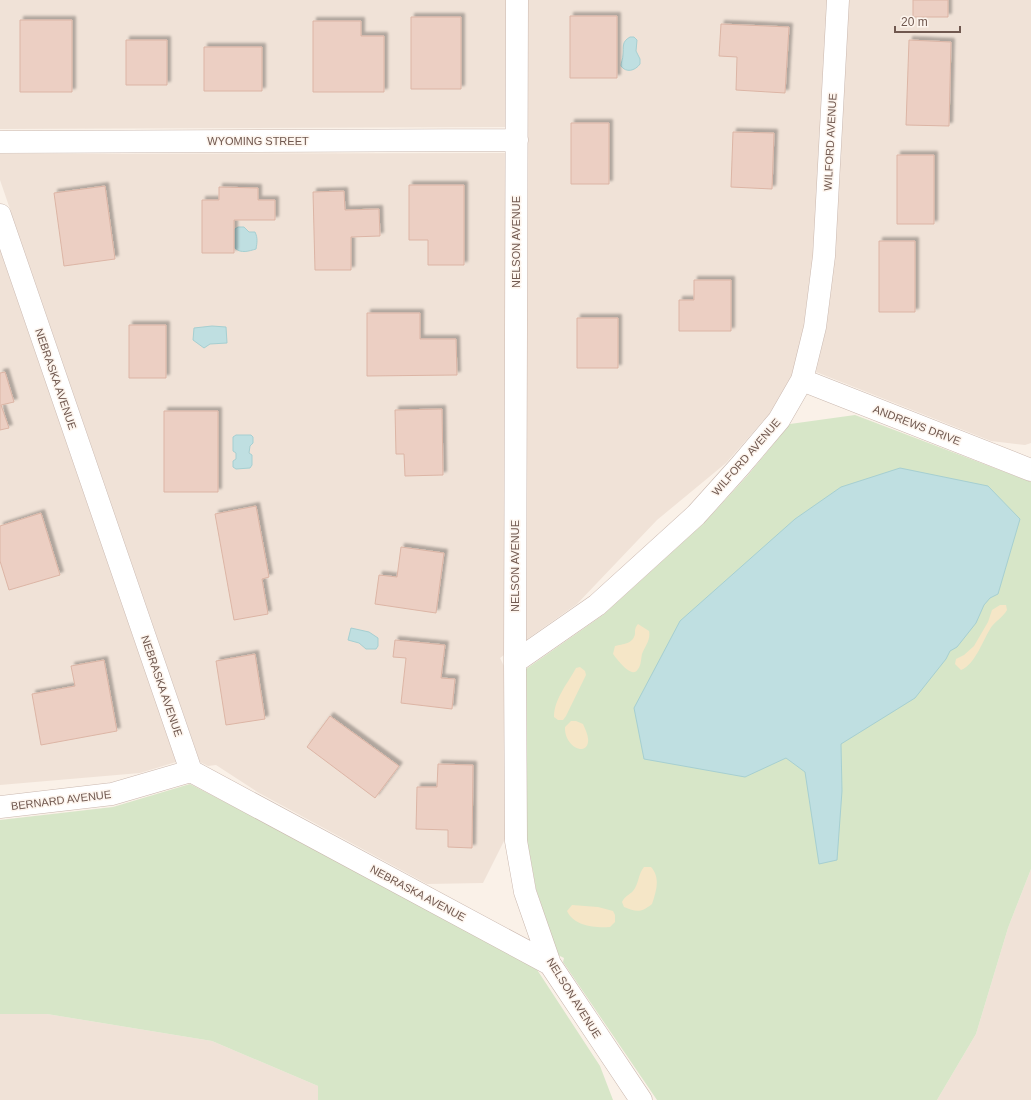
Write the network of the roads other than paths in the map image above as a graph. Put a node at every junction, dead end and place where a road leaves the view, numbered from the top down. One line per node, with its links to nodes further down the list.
1 (517, 0): 3 (street, NELSON AVENUE)
2 (838, 0): 6 (street, WILFORD AVENUE)
3 (517, 140): 4 (street, WYOMING STREET); 8 (street, NELSON AVENUE)
4 (0, 142)
5 (0, 215): 9 (street, NEBRASKA AVENUE)
6 (802, 380): 7 (street, ANDREWS DRIVE); 8 (street, WILFORD AVENUE)
7 (1031, 470)
8 (515, 662): 11 (street, NELSON AVENUE)
9 (191, 771): 10 (street, BERNARD AVENUE); 11 (street, NEBRASKA AVENUE)
10 (0, 807)
11 (550, 964): 12 (street, NELSON AVENUE)
12 (641, 1100)

